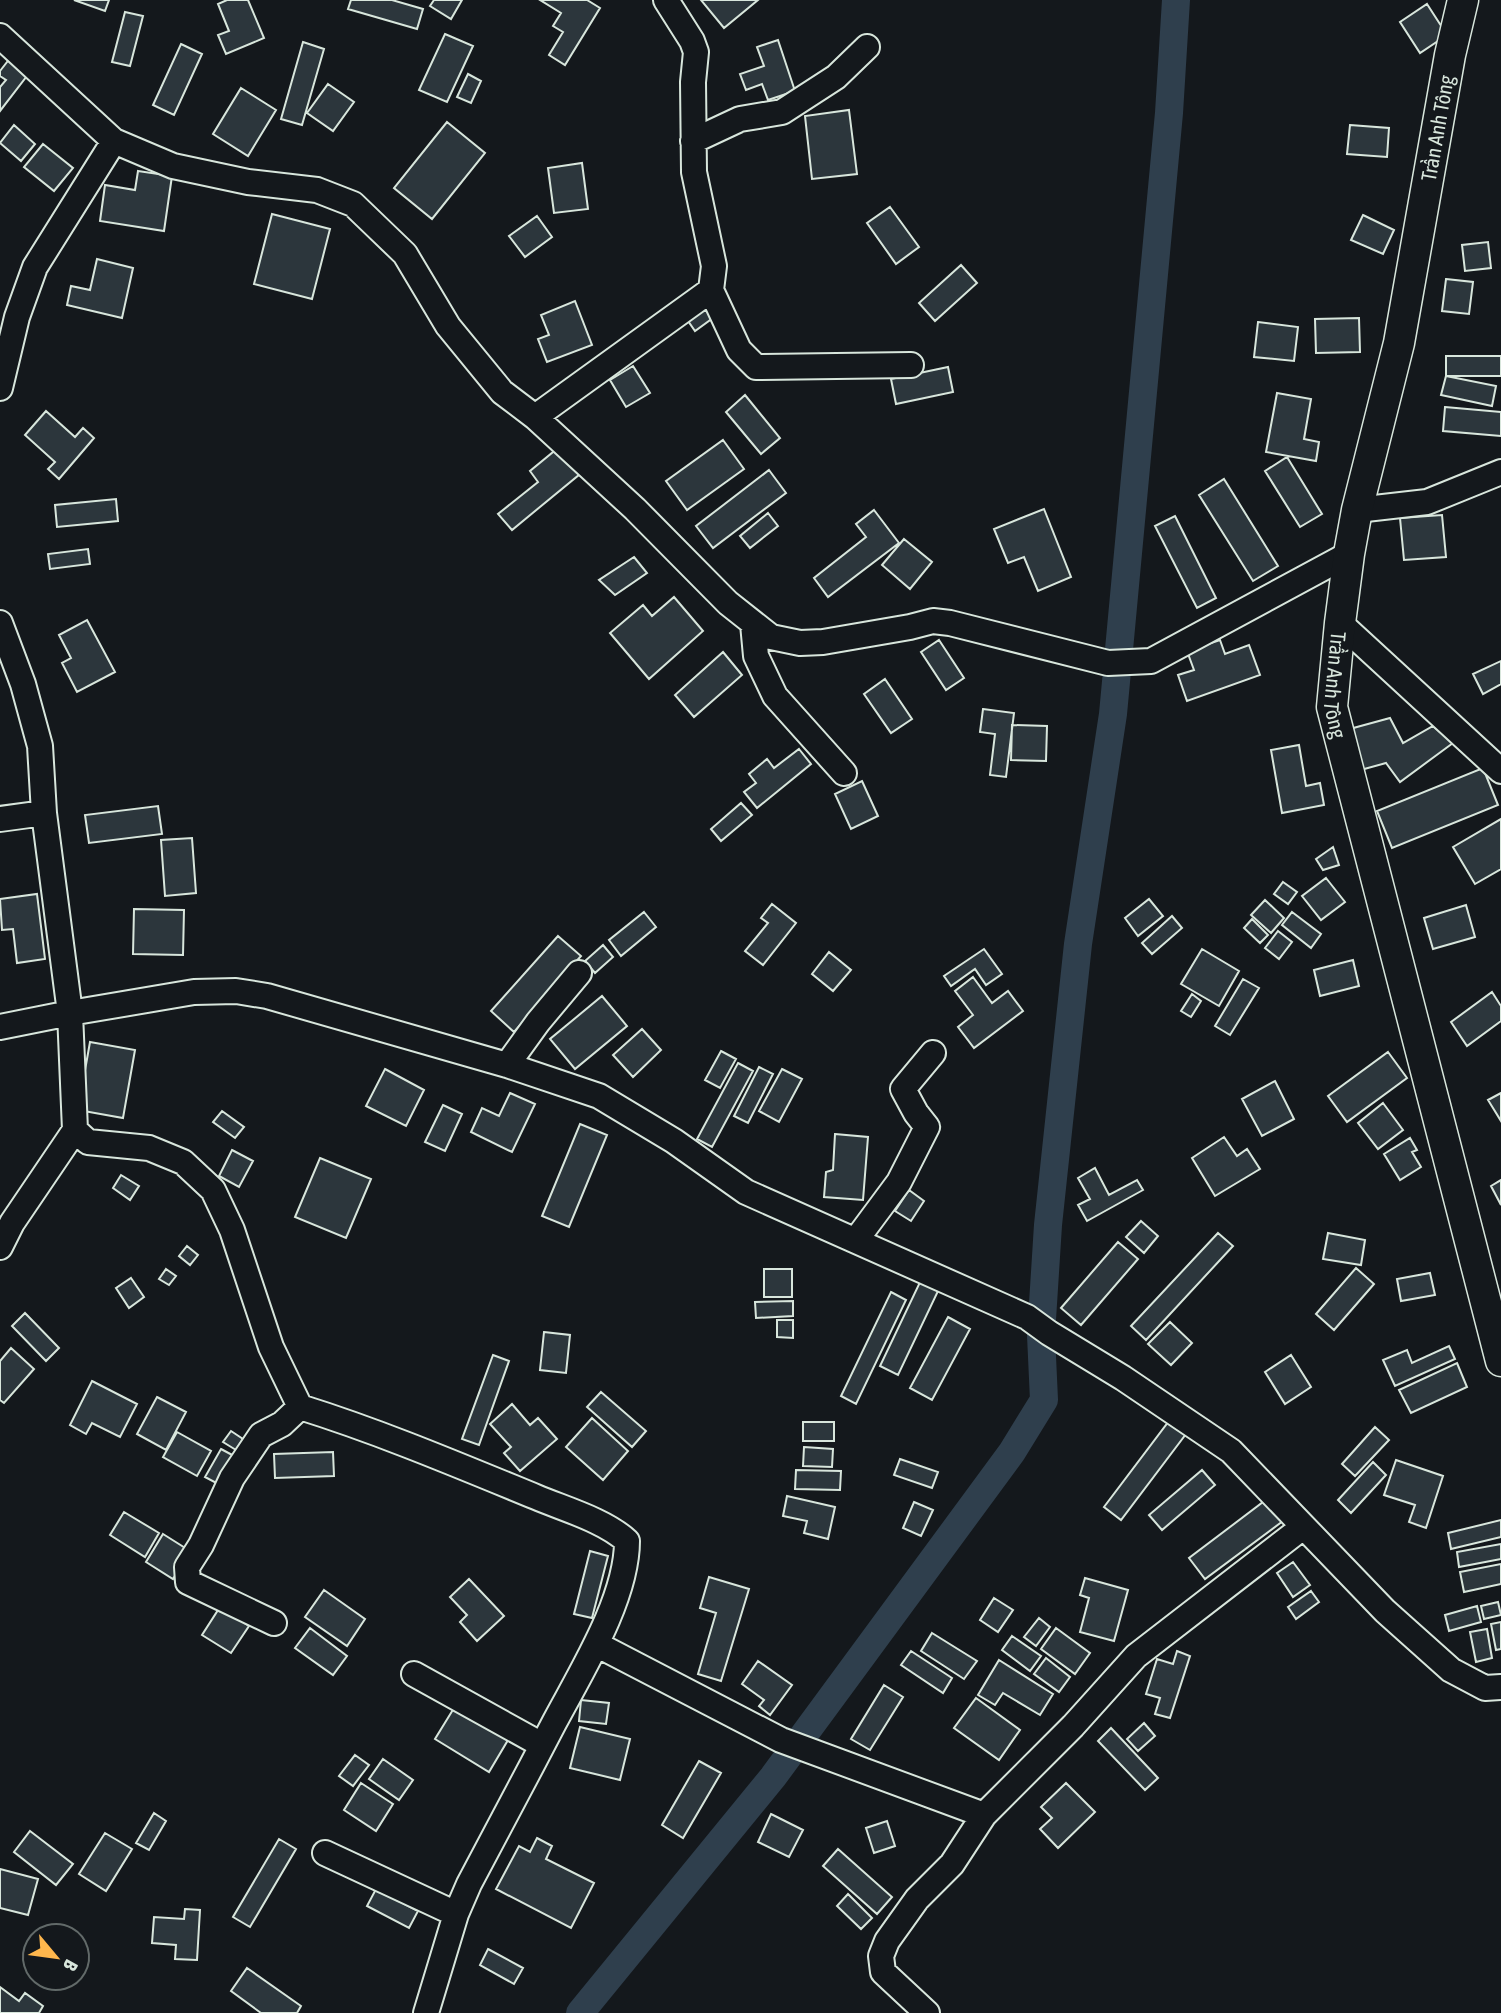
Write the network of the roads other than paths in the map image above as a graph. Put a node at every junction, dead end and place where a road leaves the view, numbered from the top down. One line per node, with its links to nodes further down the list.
1 (666, 0): 6 (street)
2 (1463, 0): 12 (street, Trần Anh Tông)
3 (0, 36): 5 (street)
4 (867, 47): 6 (street)
5 (114, 141): 9 (street); 10 (street)
6 (693, 141): 7 (street)
7 (711, 290): 8 (street); 10 (street)
8 (911, 365)
9 (0, 388)
10 (535, 417): 16 (street)
11 (1501, 472): 12 (street)
12 (1357, 510): 13 (street, Trần Anh Tông)
13 (1349, 554): 15 (street, Trần Anh Tông); 16 (street)
14 (0, 623): 19 (street)
15 (1340, 623): 17 (street); 29 (street, Trần Anh Tông)
16 (753, 624): 18 (street)
17 (1501, 771)
18 (844, 773)
19 (44, 813): 20 (street); 22 (street)
20 (0, 819)
21 (579, 973): 25 (street)
22 (70, 1013): 23 (street); 25 (street); 26 (street)
23 (0, 1027)
24 (933, 1053): 27 (street)
25 (507, 1065): 27 (street)
26 (75, 1130): 28 (street); 30 (street)
27 (856, 1240): 31 (street)
28 (0, 1247)
29 (1501, 1361)
30 (300, 1407): 32 (street); 33 (street)
31 (1303, 1527): 35 (street); 37 (street)
32 (274, 1623)
33 (596, 1644): 36 (street); 37 (street)
34 (414, 1674): 36 (street)
35 (1501, 1687)
36 (542, 1745): 39 (street)
37 (984, 1815): 41 (street)
38 (325, 1853): 39 (street)
39 (456, 1914): 40 (street)
40 (426, 2013)
41 (927, 2013)

